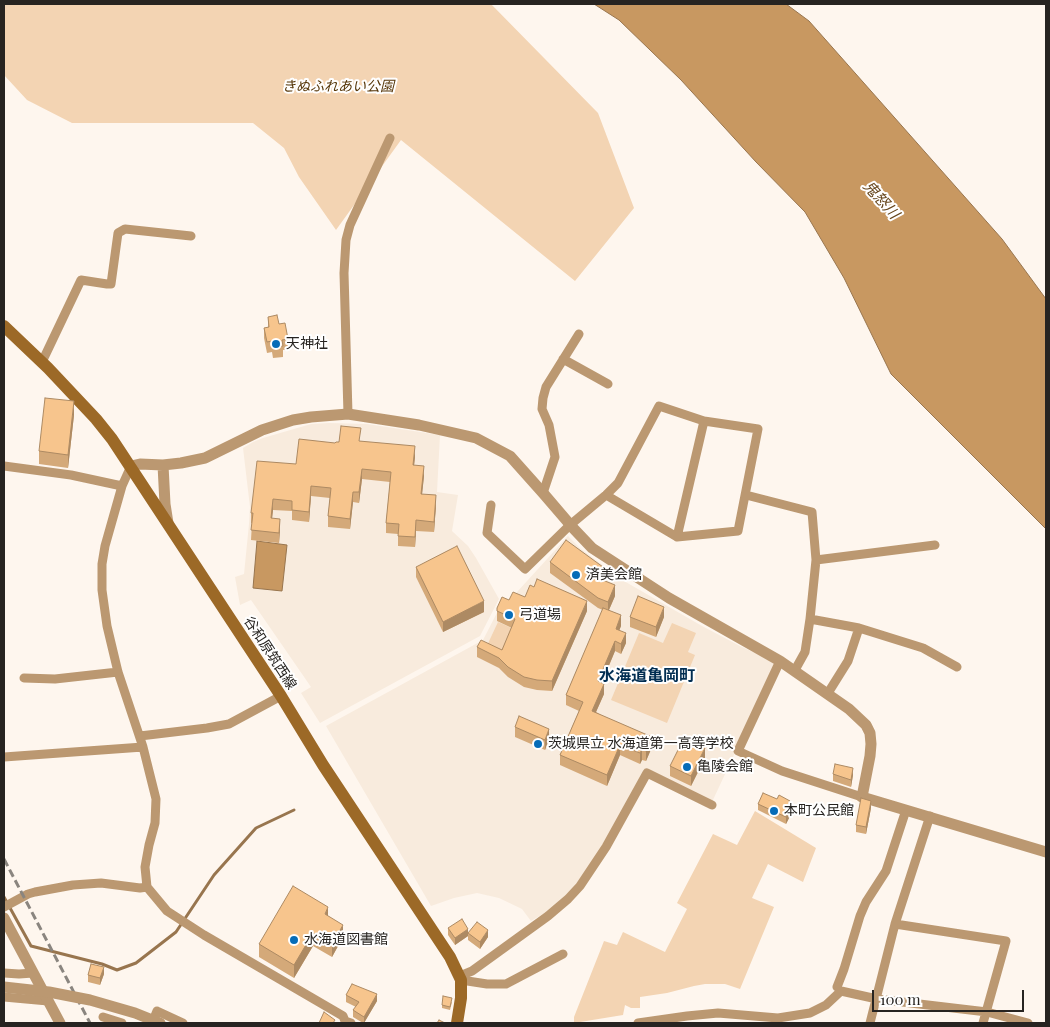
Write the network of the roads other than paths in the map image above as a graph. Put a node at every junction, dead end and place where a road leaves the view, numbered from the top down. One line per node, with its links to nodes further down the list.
1 (390, 138): 8 (street)
2 (191, 236): 6 (street)
3 (4, 326): 6 (main road, 谷和原筑西線)
4 (579, 334): 5 (street)
5 (563, 359): 7 (street); 14 (street)
6 (42, 362): 12 (main road, 谷和原筑西線)
7 (608, 384)
8 (348, 414): 10 (street); 14 (street)
9 (704, 421): 15 (street); 16 (street); 20 (street)
10 (164, 465): 12 (street); 18 (street)
11 (4, 466): 13 (street)
12 (131, 466): 13 (street); 18 (main road, 谷和原筑西線)
13 (122, 486): 28 (street)
14 (543, 493): 19 (street)
15 (606, 495): 19 (street); 20 (street)
16 (746, 495): 20 (street); 22 (street)
17 (491, 504): 19 (street)
18 (168, 525): 31 (main road, 谷和原筑西線)
19 (570, 525): 25 (street)
20 (677, 538)
21 (935, 545): 22 (street)
22 (816, 560): 23 (street)
23 (810, 619): 24 (street); 27 (street)
24 (859, 628): 26 (street); 30 (street)
25 (780, 661): 27 (street); 35 (street)
26 (957, 667)
27 (795, 670): 30 (street)
28 (118, 672): 29 (street); 32 (street)
29 (24, 678)
30 (828, 693): 35 (street)
31 (281, 696): 32 (street); 47 (main road, 谷和原筑西線)
32 (140, 736): 33 (street)
33 (143, 747): 34 (street); 40 (street)
34 (4, 757)
35 (862, 797): 37 (street)
36 (712, 805): 47 (street)
37 (906, 810): 38 (street); 49 (street)
38 (930, 816): 39 (street); 43 (street)
39 (1046, 852)
40 (147, 887): 41 (street); 61 (street)
41 (4, 907)
42 (4, 918): 46 (street)
43 (895, 924): 51 (street); 53 (street)
44 (563, 954): 47 (street)
45 (4, 973): 46 (street)
46 (32, 973): 52 (street)
47 (460, 978): 62 (main road)
48 (4, 987): 59 (street, bridge)
49 (836, 987): 51 (street); 55 (street)
50 (4, 997): 52 (street)
51 (877, 999): 53 (street); 64 (street)
52 (48, 1000): 56 (street)
53 (986, 1012): 65 (street); 66 (street)
54 (103, 1016): 57 (street)
55 (754, 1020): 63 (street)
56 (60, 1023)
57 (122, 1023)
58 (152, 1023): 60 (street)
59 (160, 1023)
60 (183, 1023)
61 (346, 1023)
62 (457, 1023)
63 (638, 1023)
64 (870, 1023)
65 (983, 1023)
66 (1028, 1023)

